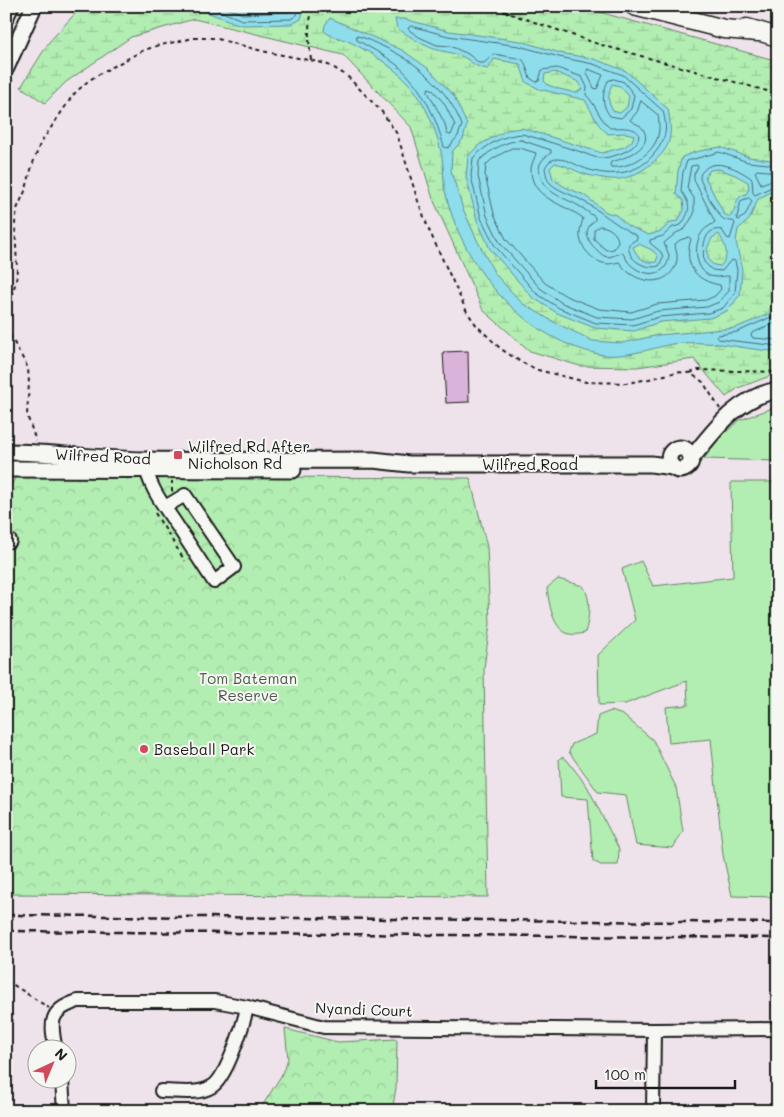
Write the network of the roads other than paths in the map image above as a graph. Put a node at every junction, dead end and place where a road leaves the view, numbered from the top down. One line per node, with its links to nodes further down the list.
1 (11, 6): 5 (main road)
2 (34, 6): 8 (main road)
3 (634, 6): 6 (highway)
4 (682, 6): 6 (highway)
5 (6, 16)
6 (758, 32): 7 (highway)
7 (778, 37)
8 (6, 68)
9 (778, 390): 11 (main road, Wilfred Road)
10 (6, 452): 11 (main road, Wilfred Road)
11 (146, 464): 13 (main road, Wilfred Road); 15 (street)
12 (6, 468): 13 (main road, Wilfred Road)
13 (24, 469): 14 (main road)
14 (6, 476)
15 (159, 509): 15 (street)
16 (247, 1006): 18 (street, Nyandi Court); 19 (street, Nyandi Court); 21 (street)
17 (778, 1029): 18 (street, Nyandi Court)
18 (654, 1030): 23 (street)
19 (54, 1040)
20 (63, 1090): 22 (street)
21 (161, 1091)
22 (64, 1111)
23 (653, 1111)

